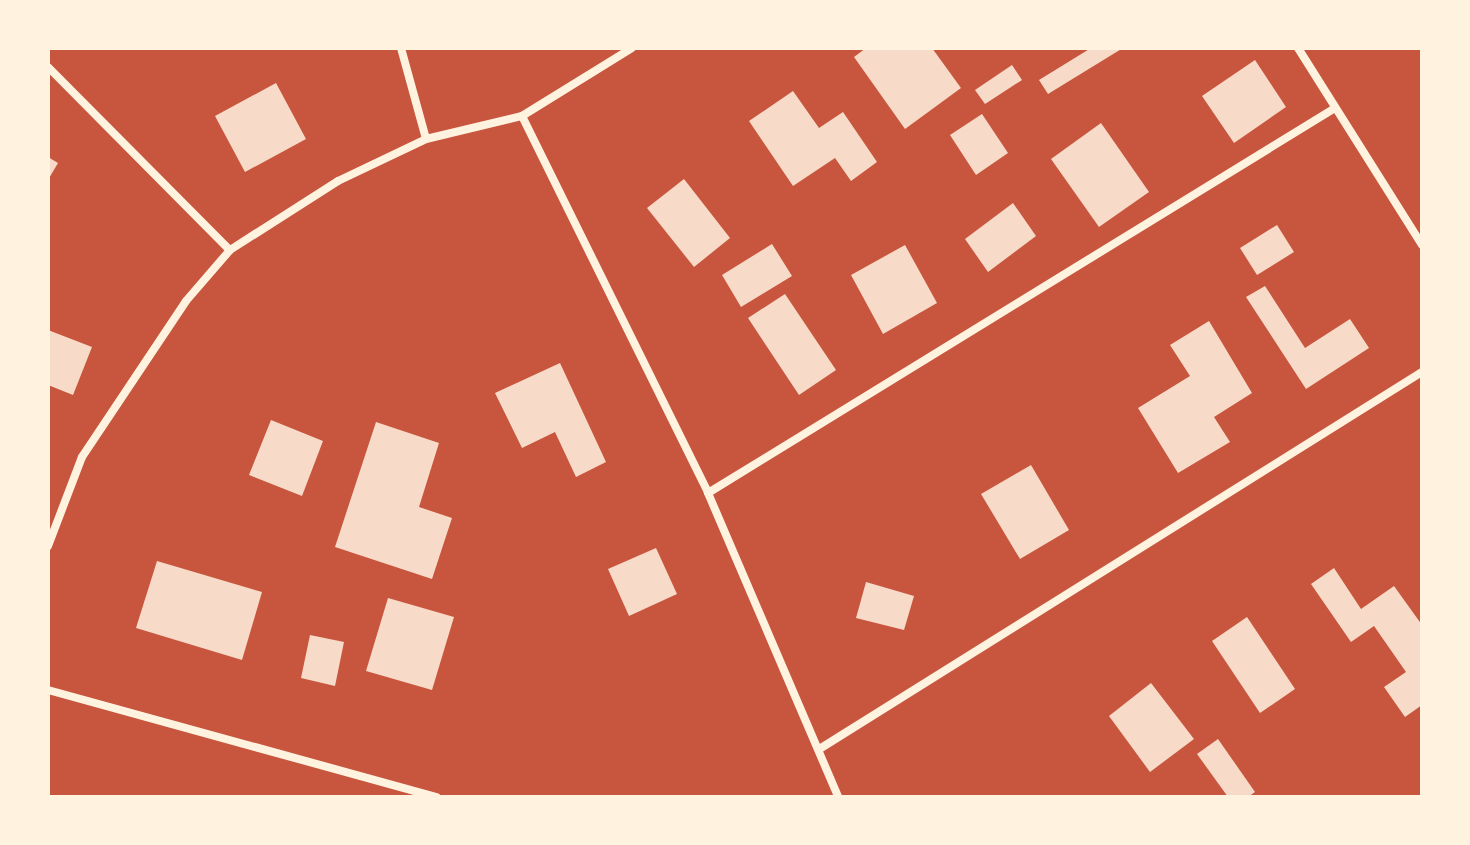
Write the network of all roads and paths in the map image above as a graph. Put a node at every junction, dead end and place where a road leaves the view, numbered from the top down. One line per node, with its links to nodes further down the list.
1 (401, 48): 7 (street)
2 (632, 48): 6 (street)
3 (1298, 48): 5 (street)
4 (48, 67): 9 (street)
5 (1335, 108): 8 (street); 11 (street)
6 (522, 116): 7 (street); 11 (street)
7 (426, 139): 9 (street)
8 (1422, 245)
9 (230, 250): 12 (street)
10 (1422, 372): 14 (street)
11 (708, 493): 14 (street)
12 (48, 546)
13 (48, 690): 15 (street)
14 (821, 748): 16 (street)
15 (437, 797)
16 (838, 797)

